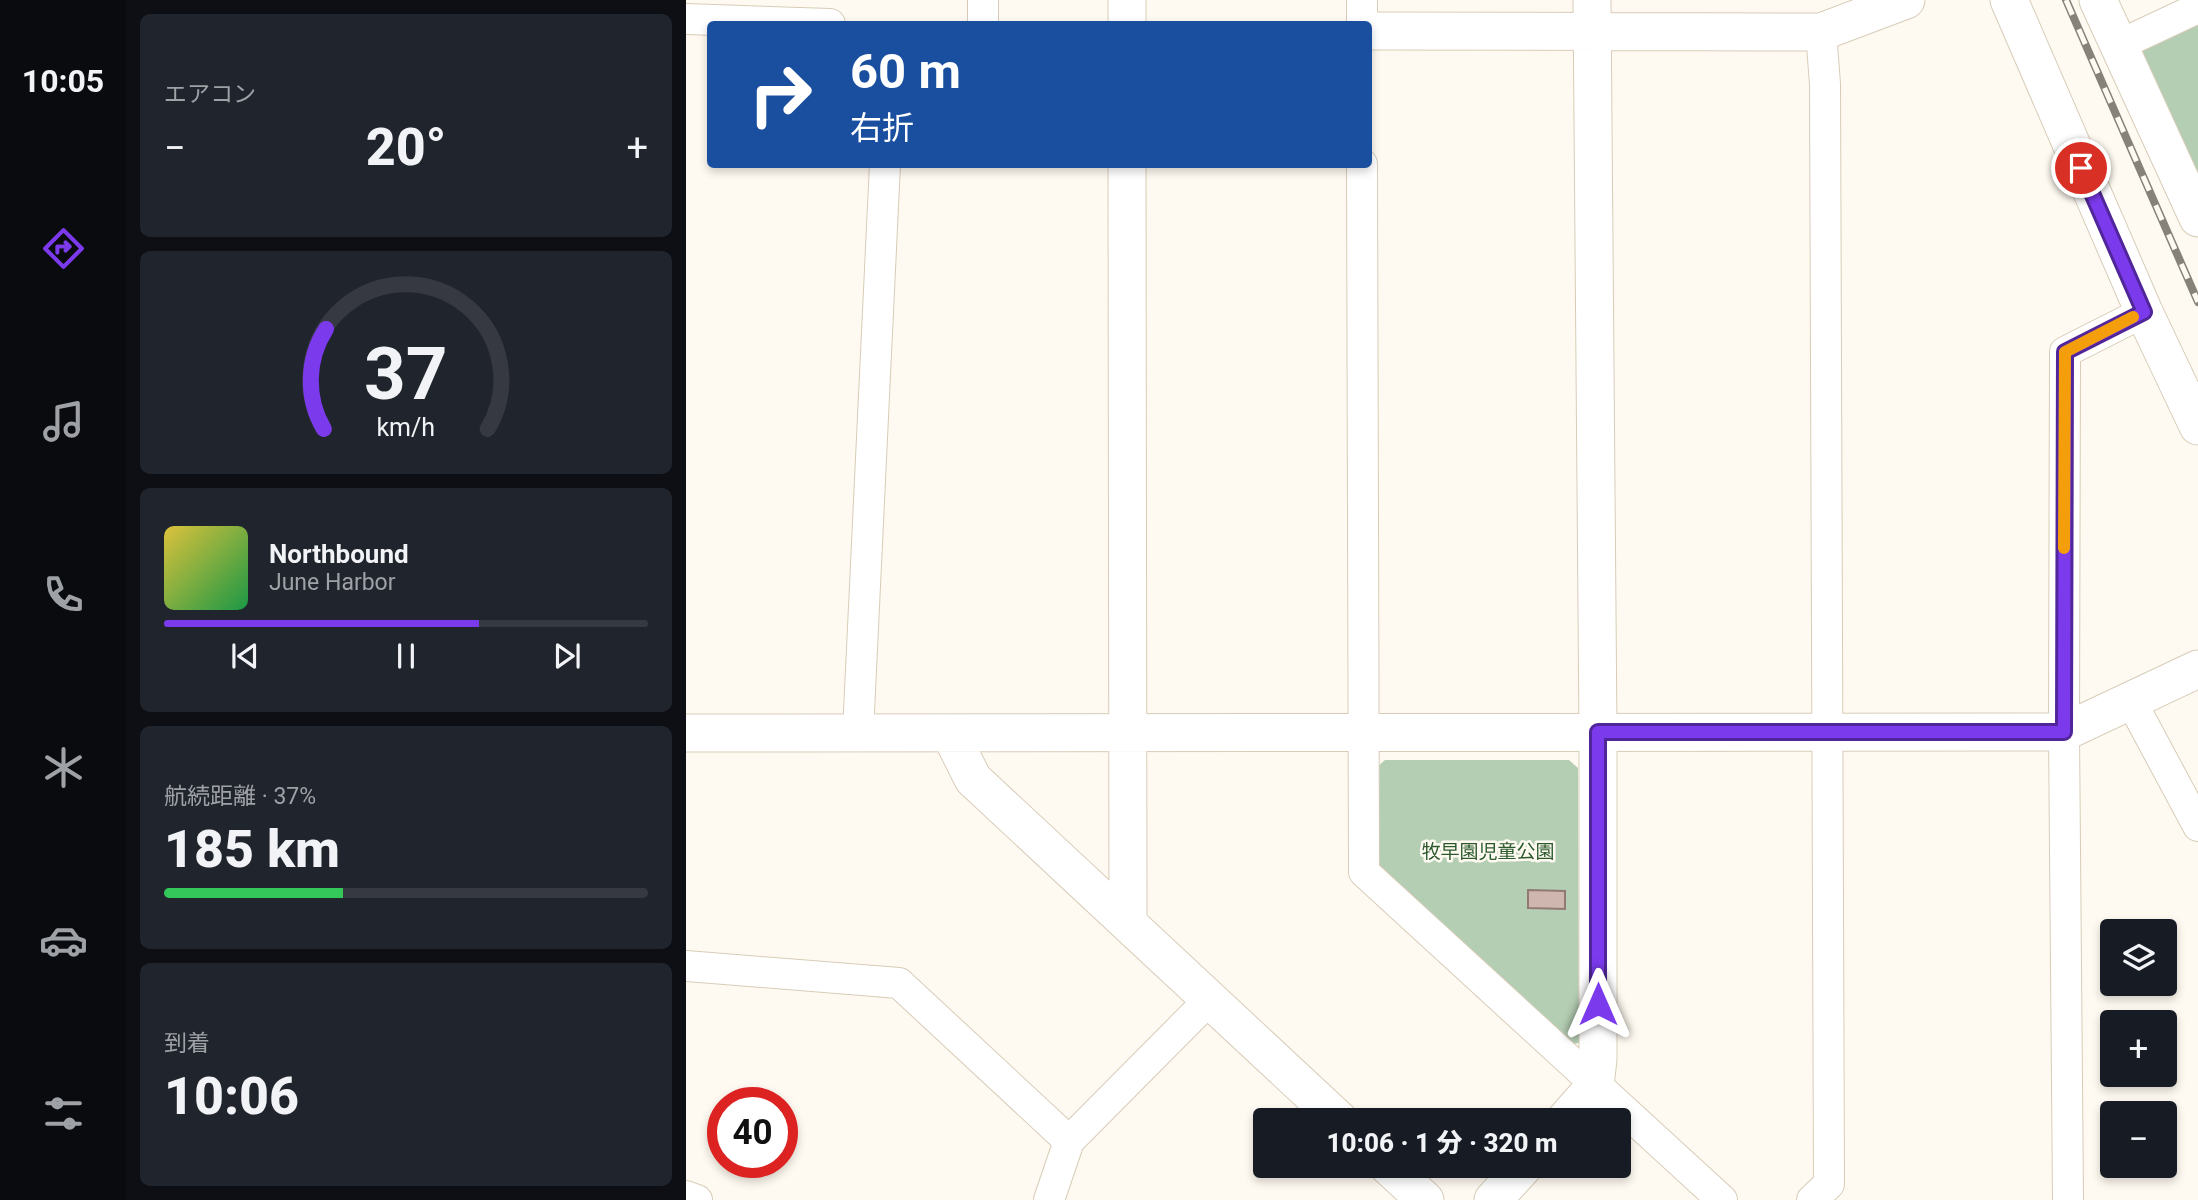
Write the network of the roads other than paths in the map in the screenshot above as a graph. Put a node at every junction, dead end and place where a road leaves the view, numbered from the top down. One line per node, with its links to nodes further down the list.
1 (816, 0): 12 (street)
2 (983, 0): 13 (street)
3 (1127, 0): 14 (street)
4 (1362, 0): 15 (street)
5 (1906, 0): 17 (street)
6 (2009, 0): 23 (street)
7 (2098, 0): 18 (street)
8 (2198, 8): 18 (street)
9 (1592, 16): 16 (street); 17 (street); 27 (street)
10 (686, 19): 11 (street)
11 (737, 21)
12 (814, 21)
13 (982, 21)
14 (1127, 21)
15 (1362, 21)
16 (1372, 31)
17 (1821, 32): 28 (street)
18 (2119, 45): 22 (street)
19 (885, 168): 31 (street)
20 (1127, 168): 33 (street)
21 (1362, 168): 34 (street)
22 (2198, 218)
23 (2144, 312): 24 (street); 29 (street)
24 (2198, 426)
25 (2198, 669): 26 (street)
26 (2131, 701): 29 (street); 35 (street)
27 (1598, 732): 28 (street); 34 (street); 39 (street)
28 (1827, 732): 29 (street); 51 (street)
29 (2064, 732): 52 (street)
30 (686, 733): 31 (street)
31 (858, 733): 32 (street)
32 (950, 733): 33 (street); 36 (street)
33 (1128, 733): 34 (street); 36 (street)
34 (1363, 733): 39 (street)
35 (2198, 826)
36 (1128, 923): 38 (street)
37 (686, 967): 42 (street)
38 (1210, 999): 40 (street); 42 (street)
39 (1595, 1086): 41 (street); 50 (street)
40 (1326, 1108)
41 (1576, 1108)
42 (1069, 1140): 47 (street)
43 (1401, 1178): 48 (street)
44 (1513, 1178): 49 (street)
45 (686, 1196): 46 (street)
46 (697, 1200)
47 (1049, 1200)
48 (1425, 1200)
49 (1493, 1200)
50 (1722, 1200)
51 (1812, 1200)
52 (2068, 1200)

